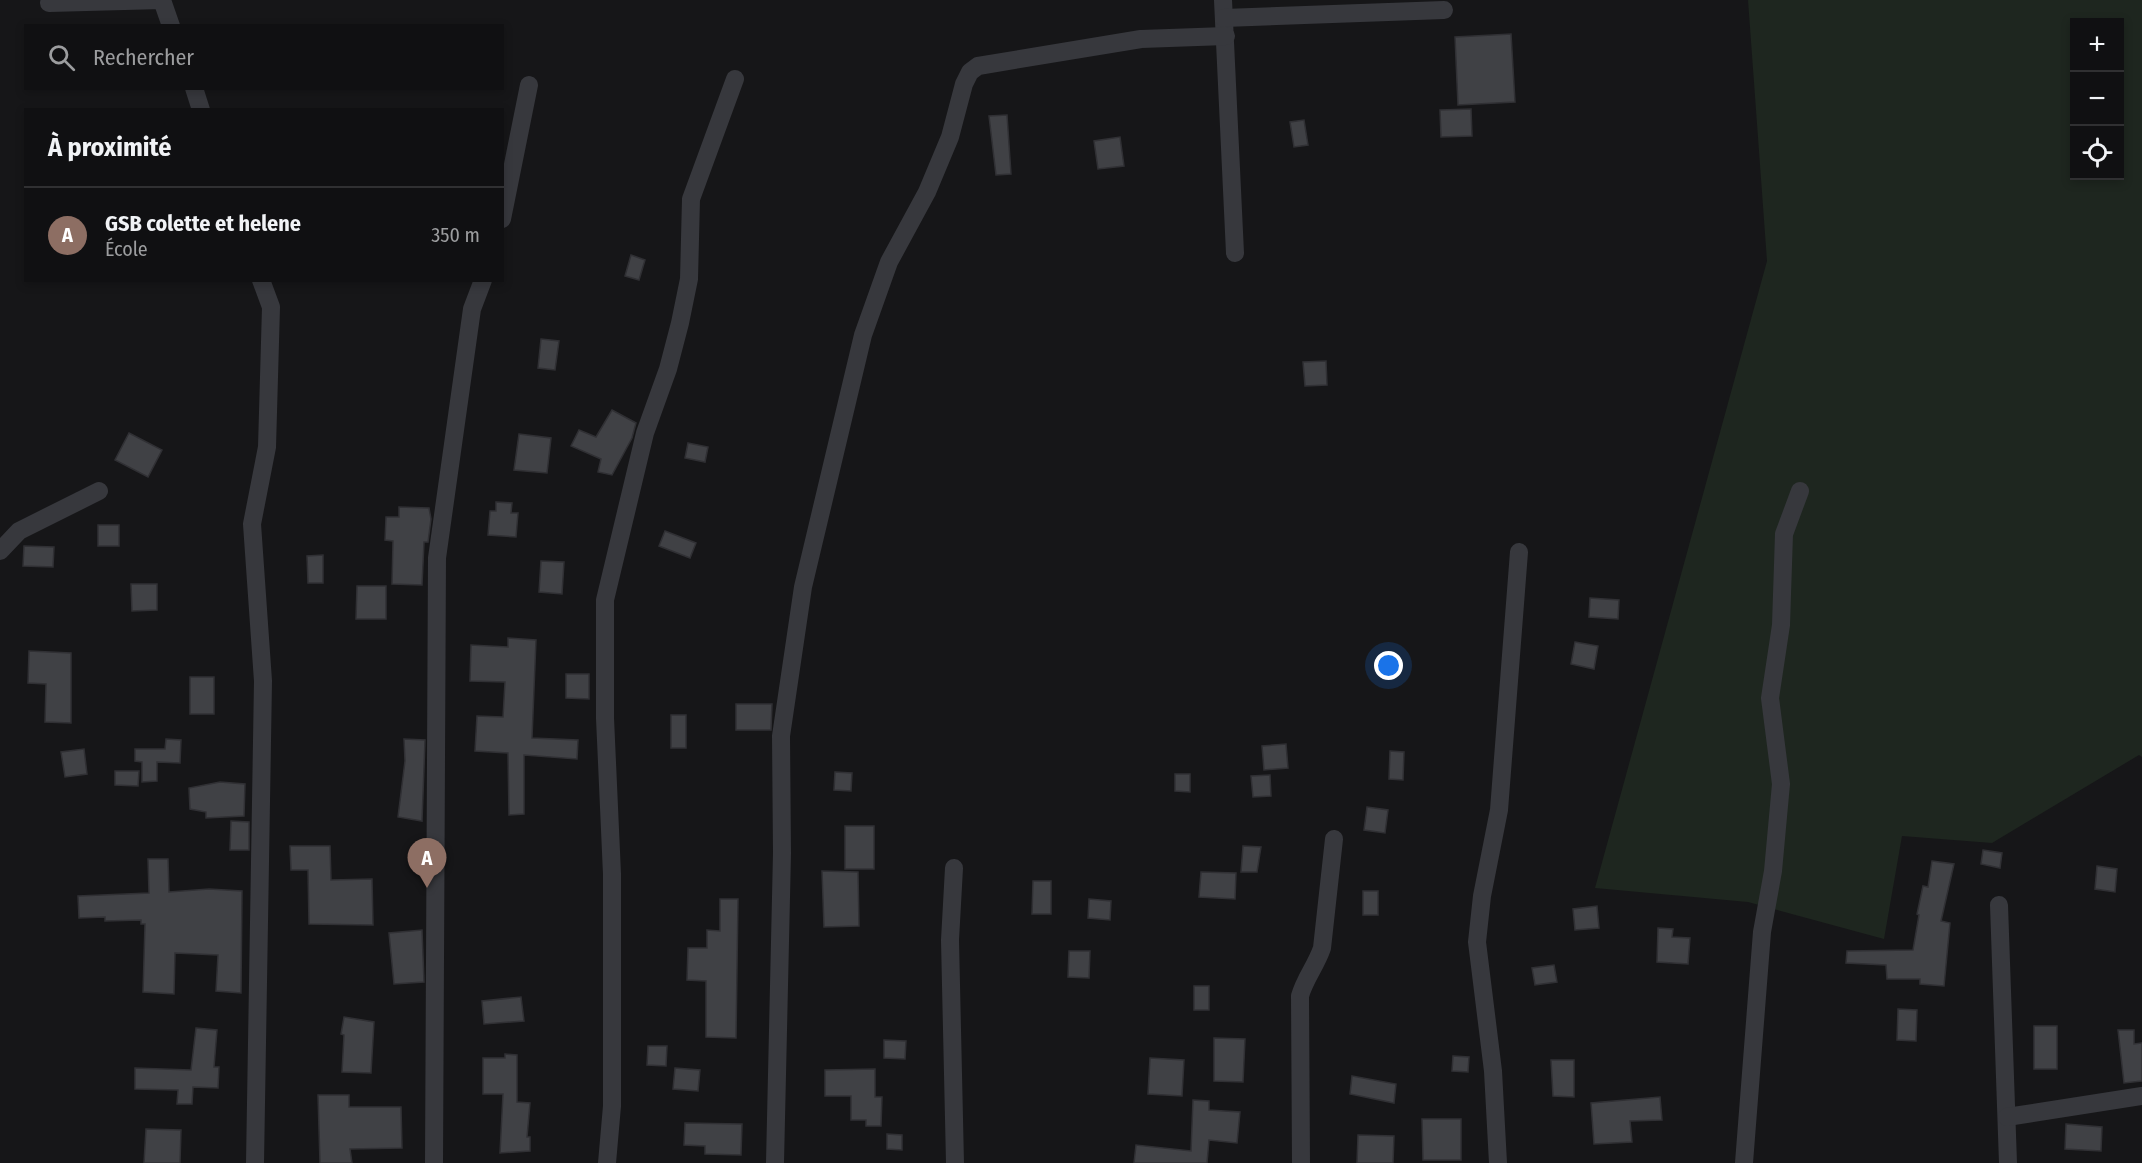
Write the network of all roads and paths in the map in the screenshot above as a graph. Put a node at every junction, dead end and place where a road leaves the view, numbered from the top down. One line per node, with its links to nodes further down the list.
1 (50, 3): 4 (street)
2 (1444, 10): 3 (street)
3 (1225, 18): 10 (street); 25 (street)
4 (170, 24)
5 (735, 79): 24 (street)
6 (530, 85): 9 (street)
7 (195, 90): 8 (street)
8 (200, 108)
9 (504, 209)
10 (1235, 253)
11 (262, 282): 22 (street)
12 (482, 282): 23 (street)
13 (99, 491): 15 (street)
14 (1800, 491): 29 (street)
15 (0, 551)
16 (1518, 552): 28 (street)
17 (1334, 839): 27 (street)
18 (954, 868): 26 (street)
19 (1999, 905): 21 (street)
20 (2142, 1096): 21 (street)
21 (2007, 1117): 30 (street)
22 (255, 1163)
23 (434, 1163)
24 (607, 1163)
25 (775, 1163)
26 (956, 1163)
27 (1301, 1163)
28 (1498, 1163)
29 (1744, 1163)
30 (2008, 1163)

